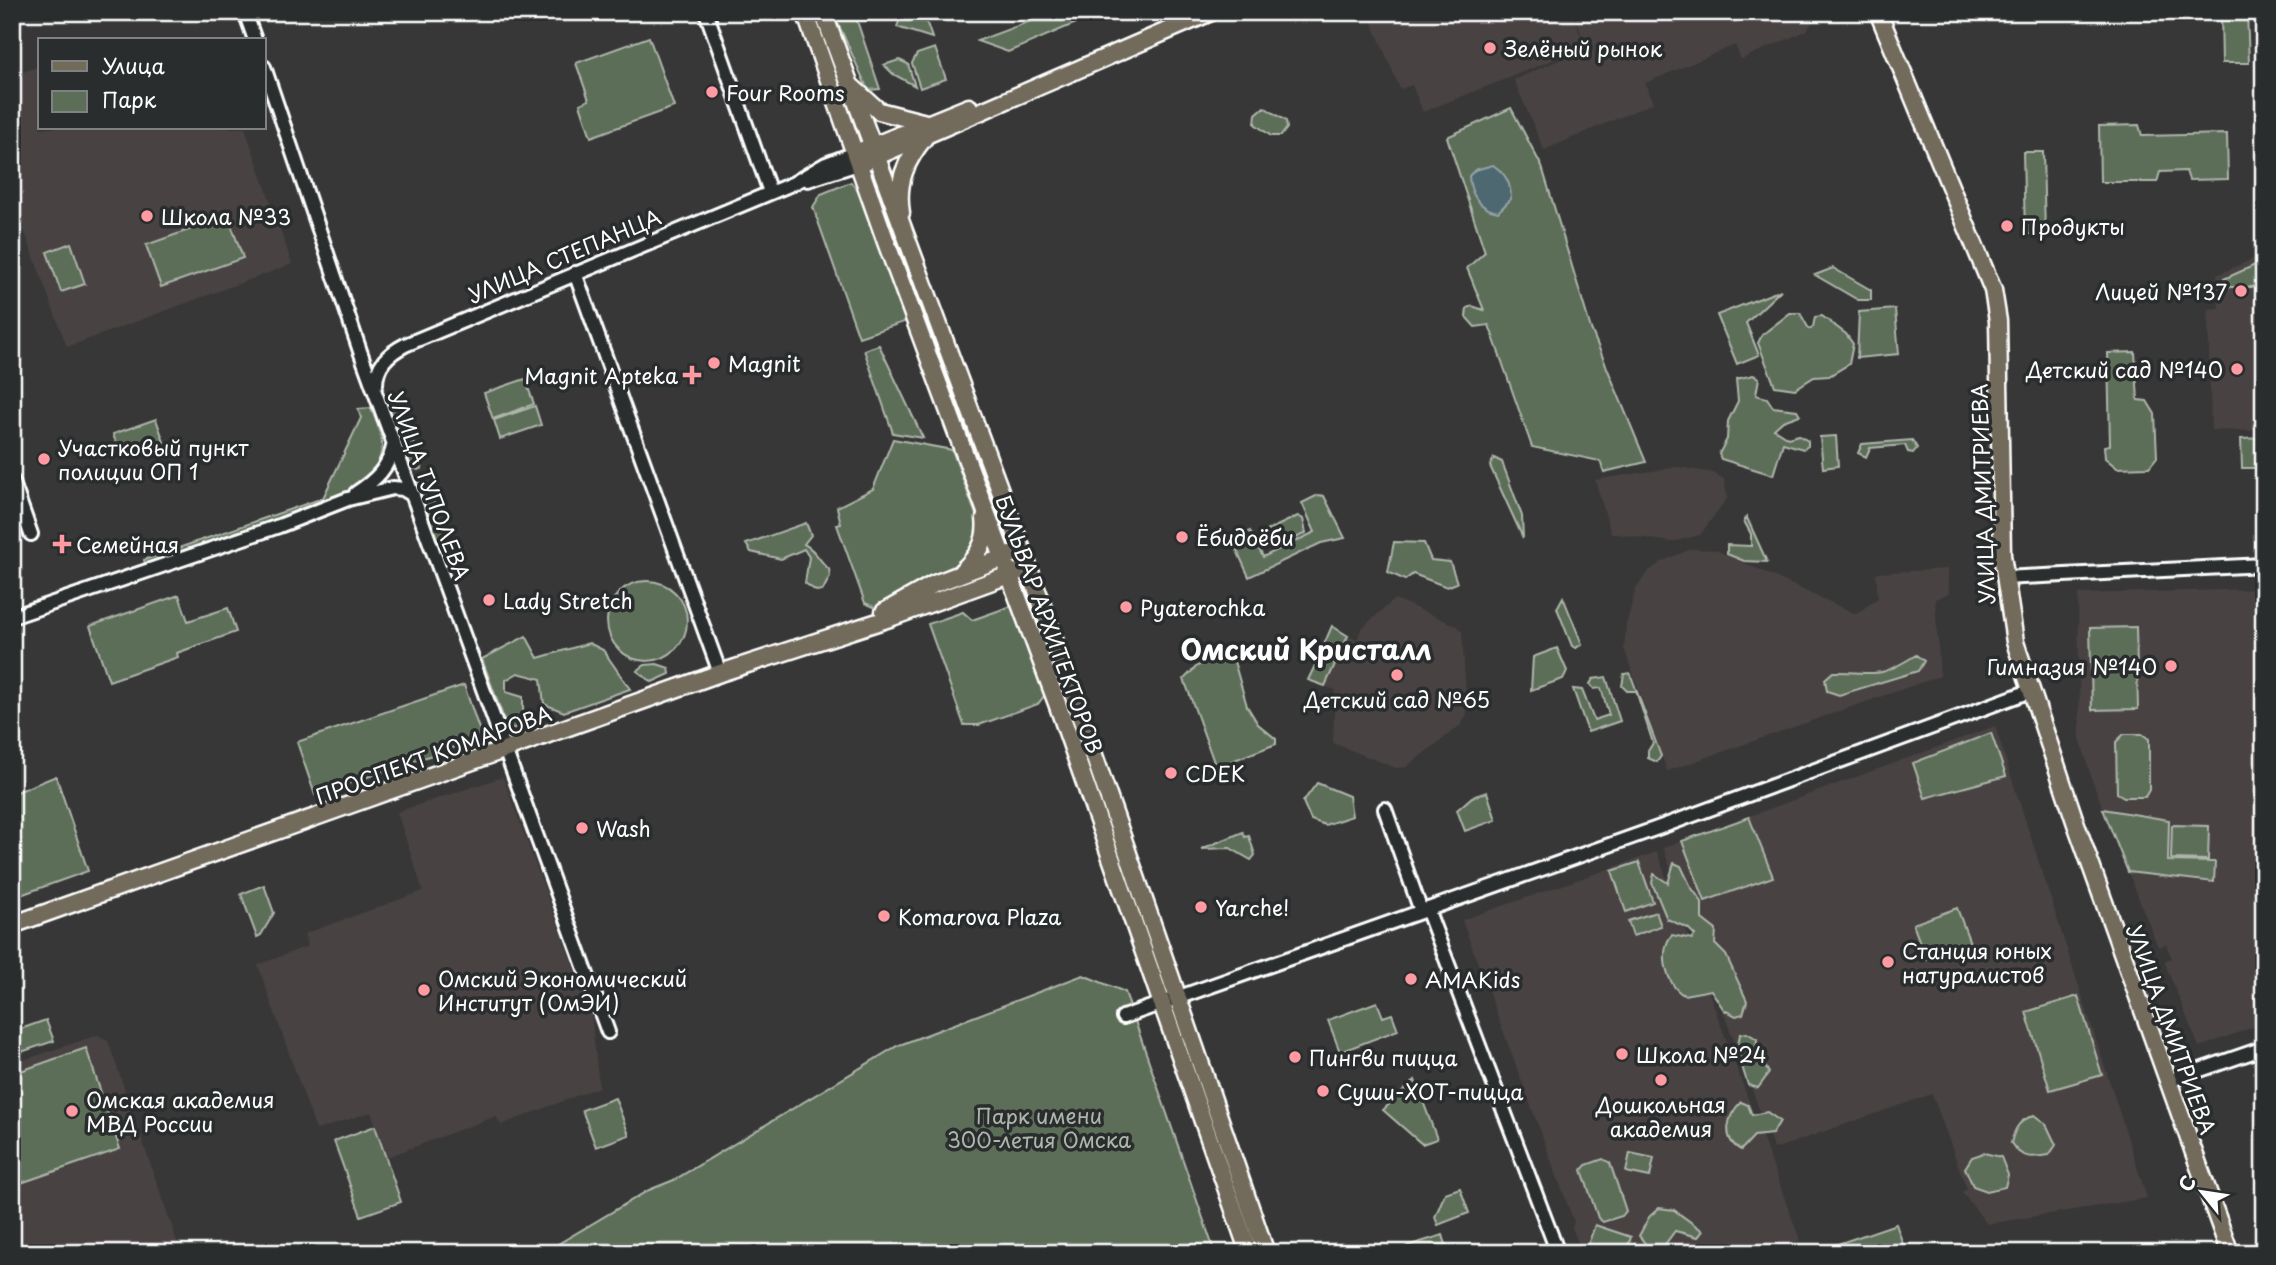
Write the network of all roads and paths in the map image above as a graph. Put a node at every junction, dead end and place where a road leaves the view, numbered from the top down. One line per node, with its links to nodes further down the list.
1 (245, 12): 8 (street)
2 (706, 12): 14 (street)
3 (805, 12): 13 (main road, БУЛЬВАР АРХИТЕКТОРОВ)
4 (823, 12): 10 (main road, БУЛЬВАР АРХИТЕКТОРОВ)
5 (1186, 12): 11 (main road)
6 (1211, 12): 11 (main road)
7 (1878, 12): 32 (main road, УЛИЦА ДМИТРИЕВА)
8 (254, 38)
9 (266, 73): 17 (street, УЛИЦА ТУПОЛЕВА)
10 (847, 81): 11 (main road); 12 (main road, БУЛЬВАР АРХИТЕКТОРОВ)
11 (927, 130): 12 (main road); 15 (main road)
12 (872, 153): 13 (main road); 15 (main road, БУЛЬВАР АРХИТЕКТОРОВ)
13 (856, 159): 14 (street, УЛИЦА СТЕПАНЦА); 24 (main road, БУЛЬВАР АРХИТЕКТОРОВ)
14 (770, 192): 16 (street, УЛИЦА СТЕПАНЦА)
15 (904, 236): 26 (main road, БУЛЬВАР АРХИТЕКТОРОВ)
16 (575, 273): 18 (street, УЛИЦА СТЕПАНЦА); 35 (street)
17 (360, 351): 18 (street); 19 (street, УЛИЦА ТУПОЛЕВА)
18 (386, 357): 19 (street)
19 (376, 389): 20 (street, УЛИЦА ТУПОЛЕВА)
20 (394, 442): 22 (street, УЛИЦА ТУПОЛЕВА); 23 (street)
21 (12, 480): 25 (street)
22 (413, 495): 23 (street); 37 (street, УЛИЦА ТУПОЛЕВА)
23 (348, 499): 33 (street)
24 (983, 501): 27 (main road, БУЛЬВАР АРХИТЕКТОРОВ); 30 (main road)
25 (31, 534)
26 (1022, 551): 27 (main road, ПРОСПЕКТ КОМАРОВА); 29 (main road, БУЛЬВАР АРХИТЕКТОРОВ)
27 (1004, 557): 30 (main road, ПРОСПЕКТ КОМАРОВА); 31 (main road, БУЛЬВАР АРХИТЕКТОРОВ)
28 (2264, 565): 32 (street)
29 (1028, 568): 31 (main road, ПРОСПЕКТ КОМАРОВА); 41 (main road, БУЛЬВАР АРХИТЕКТОРОВ)
30 (960, 573): 34 (main road, ПРОСПЕКТ КОМАРОВА)
31 (1010, 575): 34 (main road, ПРОСПЕКТ КОМАРОВА); 41 (main road, БУЛЬВАР АРХИТЕКТОРОВ)
32 (2004, 578): 36 (main road, УЛИЦА ДМИТРИЕВА)
33 (12, 617)
34 (868, 623): 35 (main road, ПРОСПЕКТ КОМАРОВА)
35 (720, 673): 37 (main road, ПРОСПЕКТ КОМАРОВА)
36 (2030, 691): 39 (street); 45 (main road, УЛИЦА ДМИТРИЕВА)
37 (504, 750): 40 (main road, ПРОСПЕКТ КОМАРОВА); 43 (street, УЛИЦА ТУПОЛЕВА)
38 (1385, 809): 39 (street)
39 (1424, 910): 41 (street); 48 (street)
40 (12, 925)
41 (1170, 1000): 42 (street); 46 (main road, БУЛЬВАР АРХИТЕКТОРОВ); 47 (main road, БУЛЬВАР АРХИТЕКТОРОВ)
42 (1123, 1017)
43 (608, 1032)
44 (2264, 1048): 45 (street)
45 (2168, 1081): 49 (main road, УЛИЦА ДМИТРИЕВА)
46 (1249, 1253)
47 (1266, 1253)
48 (1558, 1253)
49 (2230, 1253)

